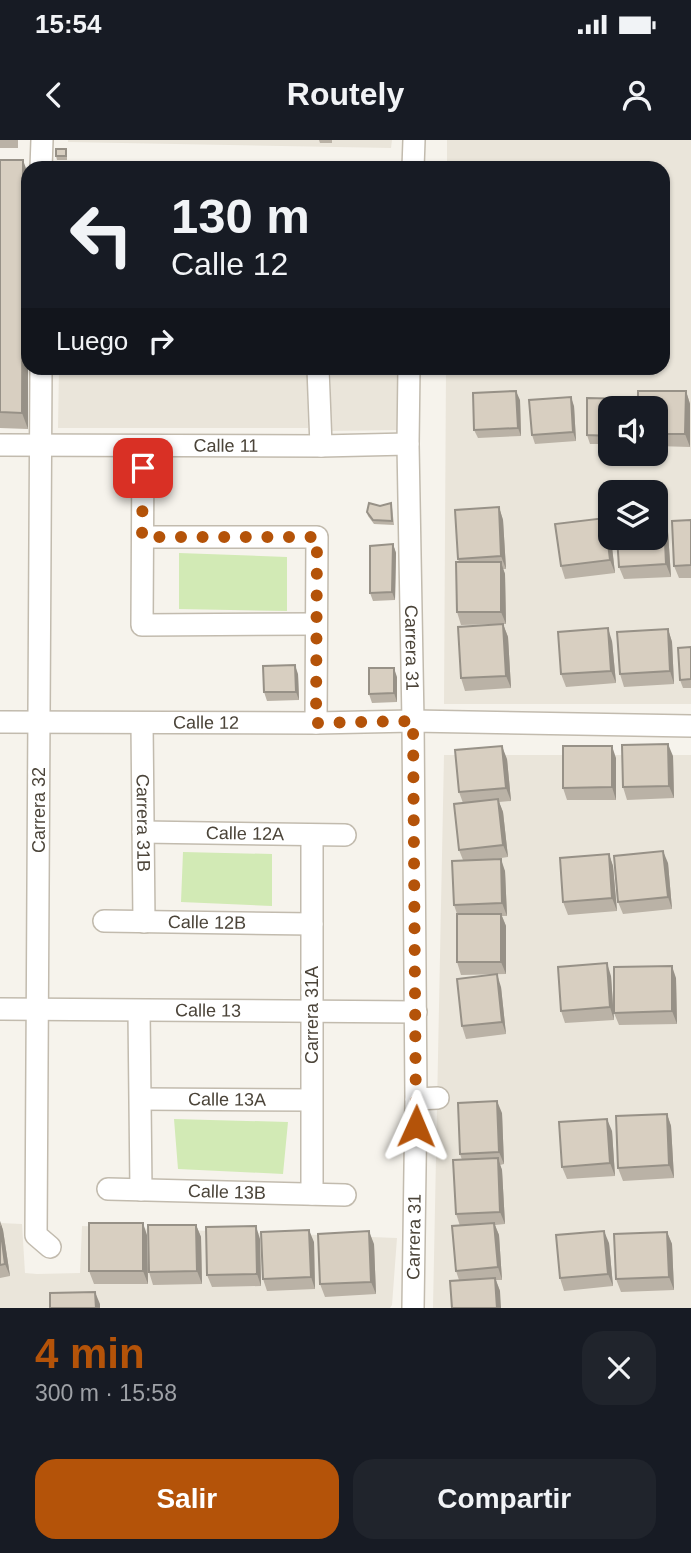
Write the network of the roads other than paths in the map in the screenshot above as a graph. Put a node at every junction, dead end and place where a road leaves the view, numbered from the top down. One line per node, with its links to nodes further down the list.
1 (42, 140): 3 (street)
2 (414, 140): 4 (street)
3 (41, 161)
4 (413, 161)
5 (41, 375): 10 (street, Carrera 32)
6 (318, 375): 12 (street)
7 (410, 375): 8 (street, Carrera 31)
8 (408, 444): 12 (street, Calle 11); 15 (street, Carrera 31)
9 (0, 445): 10 (street, Calle 11)
10 (41, 445): 11 (street, Calle 11); 17 (street, Carrera 32)
11 (143, 446): 12 (street, Calle 11); 13 (street)
12 (321, 446)
13 (142, 537): 14 (street); 14 (street)
14 (316, 624): 19 (street)
15 (413, 721): 19 (street, Calle 12); 20 (street, Calle 12); 31 (street, Carrera 31)
16 (0, 722): 17 (street, Calle 12)
17 (39, 722): 18 (street, Calle 12); 28 (street, Carrera 32)
18 (142, 723): 19 (street, Calle 12); 21 (street, Carrera 31B)
19 (316, 723)
20 (691, 726)
21 (143, 832): 22 (street, Calle 12A); 25 (street, Carrera 31B)
22 (312, 835): 23 (street, Calle 12A); 26 (street, Carrera 31A)
23 (345, 835)
24 (104, 921): 25 (street, Calle 12B)
25 (144, 922): 26 (street, Calle 12B)
26 (312, 924): 30 (street, Carrera 31A)
27 (0, 1009): 28 (street, Calle 13)
28 (38, 1010): 29 (street, Calle 13); 40 (street, Carrera 32)
29 (139, 1010): 30 (street, Calle 13); 33 (street)
30 (312, 1012): 31 (street, Calle 13); 34 (street, Carrera 31A)
31 (416, 1012): 35 (street, Carrera 31)
32 (438, 1098): 35 (street)
33 (141, 1099): 34 (street, Calle 13A); 37 (street)
34 (312, 1100): 38 (street, Carrera 31A)
35 (416, 1100): 41 (street, Carrera 31)
36 (108, 1189): 37 (street, Calle 13B)
37 (141, 1190): 38 (street, Calle 13B)
38 (312, 1195): 39 (street, Calle 13B)
39 (345, 1195)
40 (50, 1247)
41 (412, 1308)

